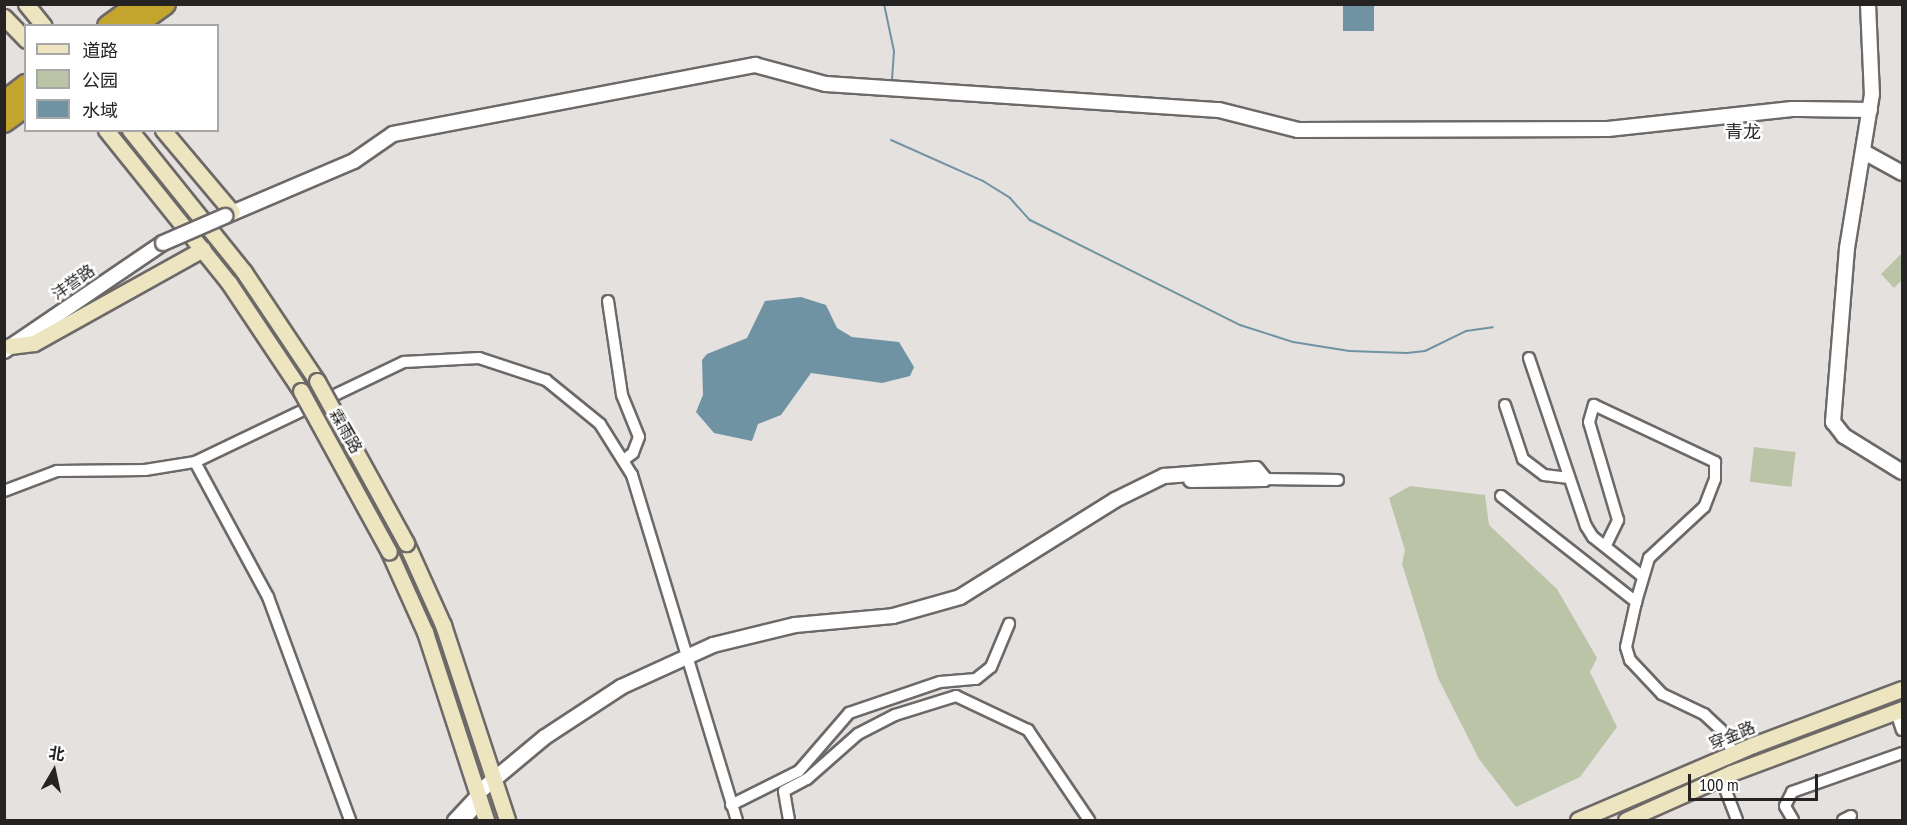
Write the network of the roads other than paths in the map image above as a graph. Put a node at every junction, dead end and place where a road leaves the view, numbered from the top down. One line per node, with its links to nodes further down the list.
1 (26, 4): 6 (main road)
2 (138, 4): 7 (highway)
3 (165, 4): 8 (highway)
4 (1868, 4): 13 (street)
5 (4, 17): 9 (main road)
6 (42, 24)
7 (111, 24)
8 (138, 24)
9 (24, 38)
10 (24, 87): 11 (highway)
11 (4, 102)
12 (24, 107): 14 (highway)
13 (1870, 110): 18 (street); 20 (street, 沣誉路)
14 (4, 122)
15 (108, 132): 21 (main road, 霖雨路)
16 (132, 132): 45 (main road, 霖雨路, bridge)
17 (165, 132): 20 (main road)
18 (1864, 152): 19 (street); 28 (street)
19 (1902, 173)
20 (228, 214): 23 (street, 沣誉路, bridge)
21 (203, 249): 23 (main road); 46 (main road, 霖雨路, bridge)
22 (608, 301): 26 (street)
23 (7, 349)
24 (1529, 358): 29 (street)
25 (1505, 405): 29 (street)
26 (625, 459): 27 (street); 38 (street)
27 (195, 462): 32 (street); 48 (street)
28 (1902, 472)
29 (1567, 478): 34 (street)
30 (1264, 479): 31 (street); 38 (street)
31 (1338, 480)
32 (4, 492)
33 (1502, 496): 36 (street)
34 (1606, 545): 35 (street); 35 (street)
35 (1642, 576): 36 (street)
36 (1636, 602): 42 (street)
37 (1009, 624): 47 (street)
38 (688, 661): 45 (street); 47 (street)
39 (1902, 689): 42 (main road, 穿金路)
40 (1899, 711): 41 (street); 44 (main road)
41 (1902, 730)
42 (1733, 753): 56 (main road, 穿金路)
43 (1902, 753): 59 (street)
44 (1721, 777): 57 (main road); 58 (street)
45 (495, 782): 46 (street); 52 (main road, 霖雨路)
46 (480, 797): 49 (street); 50 (street); 51 (main road, 霖雨路)
47 (731, 805): 53 (street)
48 (350, 820)
49 (453, 820)
50 (465, 820)
51 (486, 820)
52 (507, 820)
53 (737, 820)
54 (789, 820): 55 (street)
55 (1089, 820)
56 (1578, 820)
57 (1626, 820)
58 (1737, 820)
59 (1793, 820)

